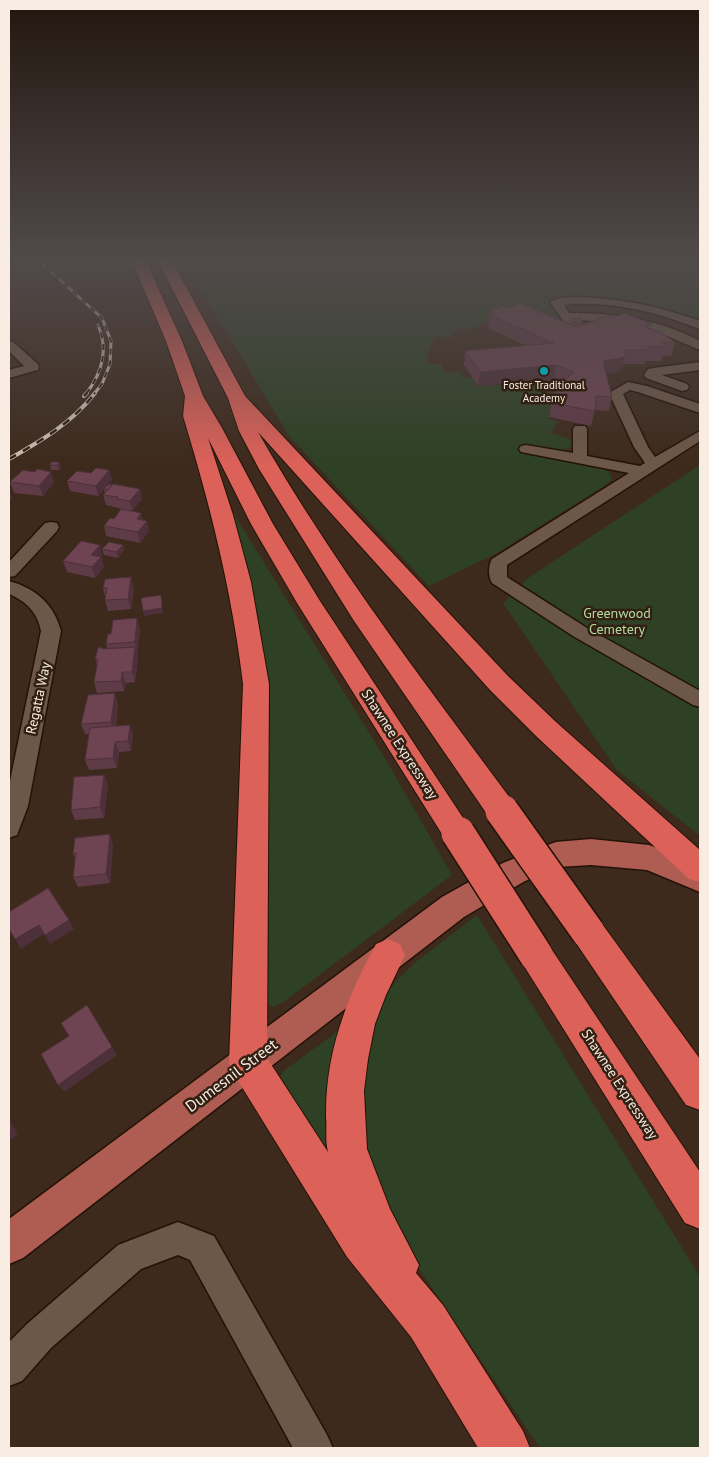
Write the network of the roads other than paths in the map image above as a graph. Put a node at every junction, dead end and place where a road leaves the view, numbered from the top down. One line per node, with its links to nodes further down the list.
1 (168, 327): 9 (highway, Shawnee Expressway)
2 (200, 327): 10 (highway)
3 (655, 327): 5 (street)
4 (9, 345): 7 (street)
5 (700, 346)
6 (700, 366): 8 (street)
7 (9, 374)
8 (691, 390)
9 (194, 396): 25 (highway); 27 (highway, Shawnee Expressway, bridge)
10 (237, 398): 22 (highway); 26 (highway, bridge)
11 (700, 409): 16 (street)
12 (580, 429): 15 (street)
13 (700, 434): 16 (street)
14 (526, 449): 15 (street)
15 (580, 459): 16 (street)
16 (647, 467): 20 (street)
17 (51, 527): 18 (street)
18 (9, 572)
19 (9, 587): 21 (street, Regatta Way)
20 (700, 700)
21 (9, 828)
22 (700, 869)
23 (700, 879): 24 (main road, Dumesnil Street)
24 (388, 955): 25 (main road, Dumesnil Street); 29 (highway)
25 (248, 1063): 28 (main road, Dumesnil Street); 29 (highway)
26 (700, 1091)
27 (700, 1208)
28 (9, 1244)
29 (427, 1320): 32 (highway)
30 (9, 1368): 31 (street)
31 (314, 1448)
32 (506, 1448)

